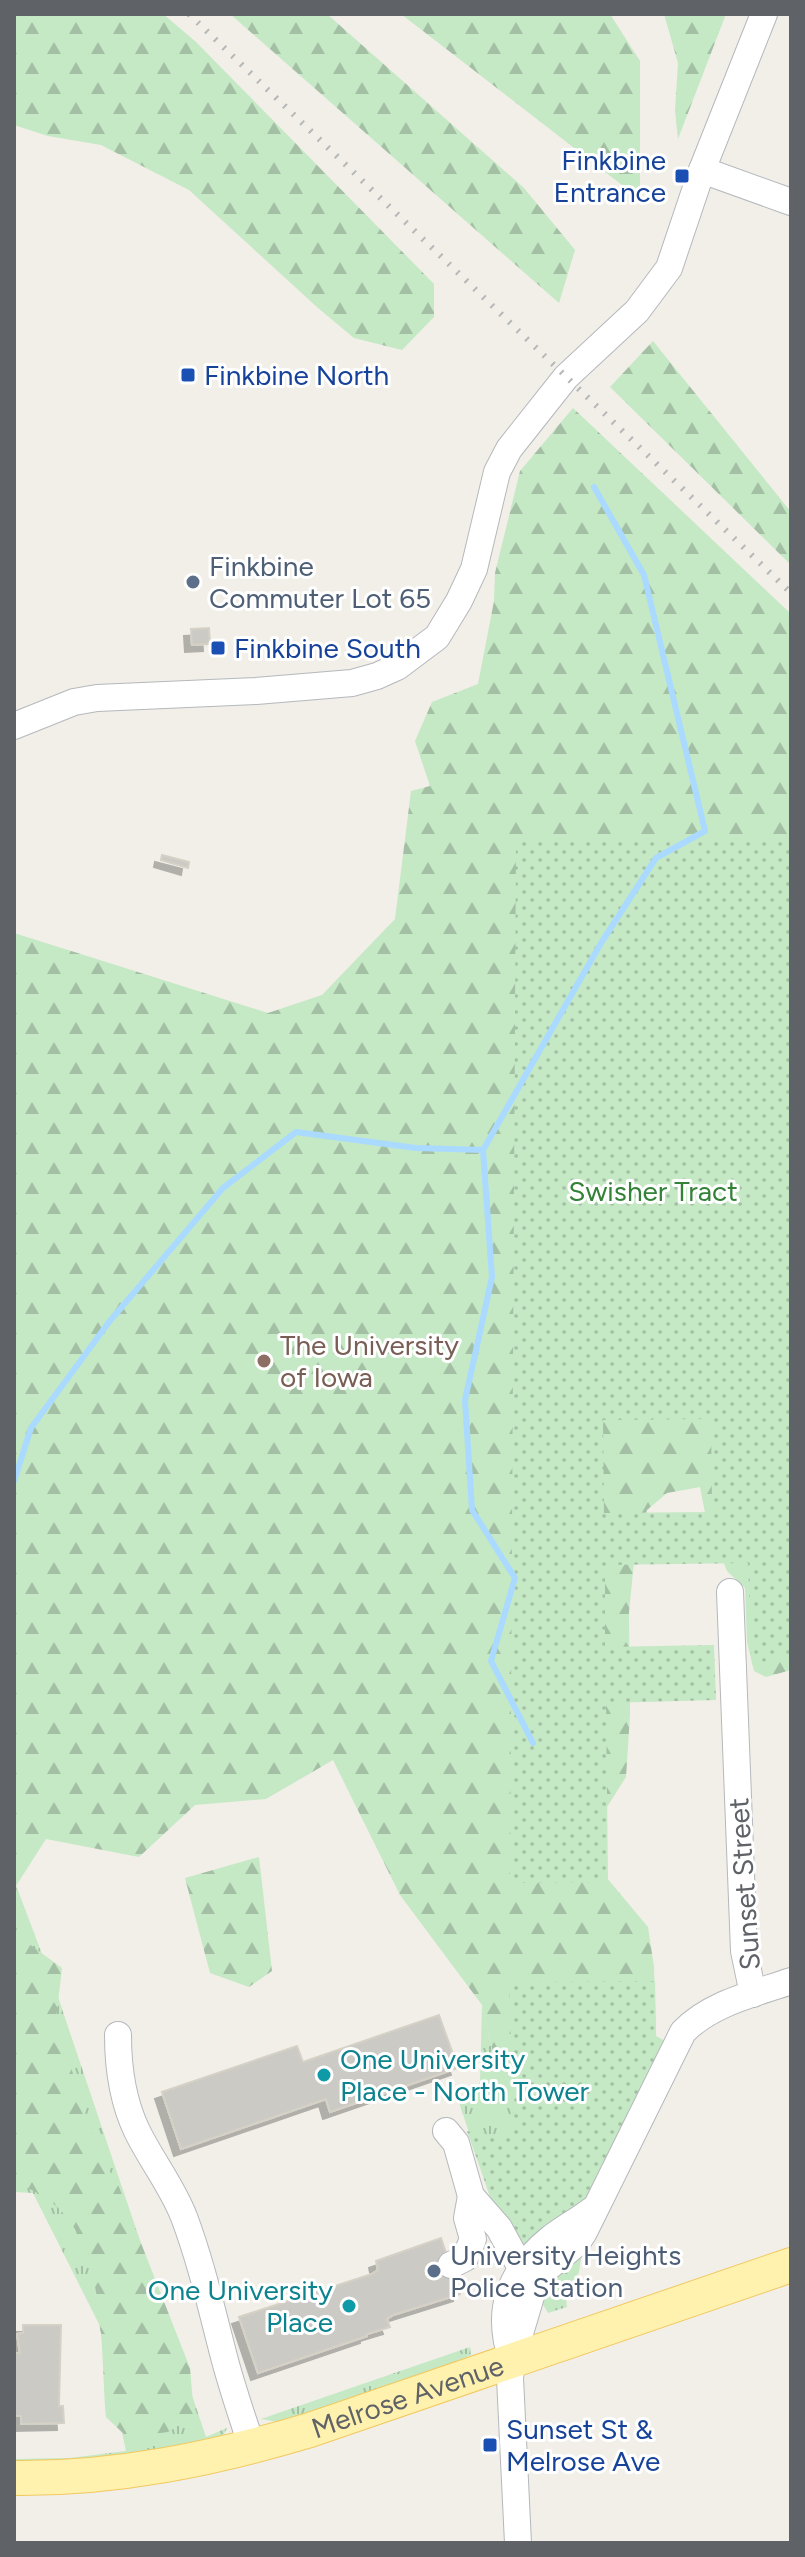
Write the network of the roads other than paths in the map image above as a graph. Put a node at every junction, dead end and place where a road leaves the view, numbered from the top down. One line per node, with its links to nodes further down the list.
1 (764, 14): 2 (street)
2 (702, 170): 3 (street); 5 (street)
3 (787, 201): 4 (street)
4 (791, 226)
5 (14, 726)
6 (730, 1592): 8 (street, Sunset Street)
7 (791, 1981): 8 (street)
8 (753, 1994): 12 (street, Sunset Street)
9 (118, 2035): 17 (street)
10 (446, 2131): 11 (street)
11 (471, 2196): 13 (street); 15 (street)
12 (595, 2207): 15 (street, Sunset Street); 16 (street, Sunset Street)
13 (451, 2265)
14 (791, 2265): 16 (main road, Melrose Avenue)
15 (521, 2268): 16 (street, Sunset Street)
16 (512, 2360): 17 (main road, Melrose Avenue); 19 (street, Sunset Street)
17 (252, 2447): 18 (main road, Melrose Avenue)
18 (14, 2478)
19 (518, 2543)

